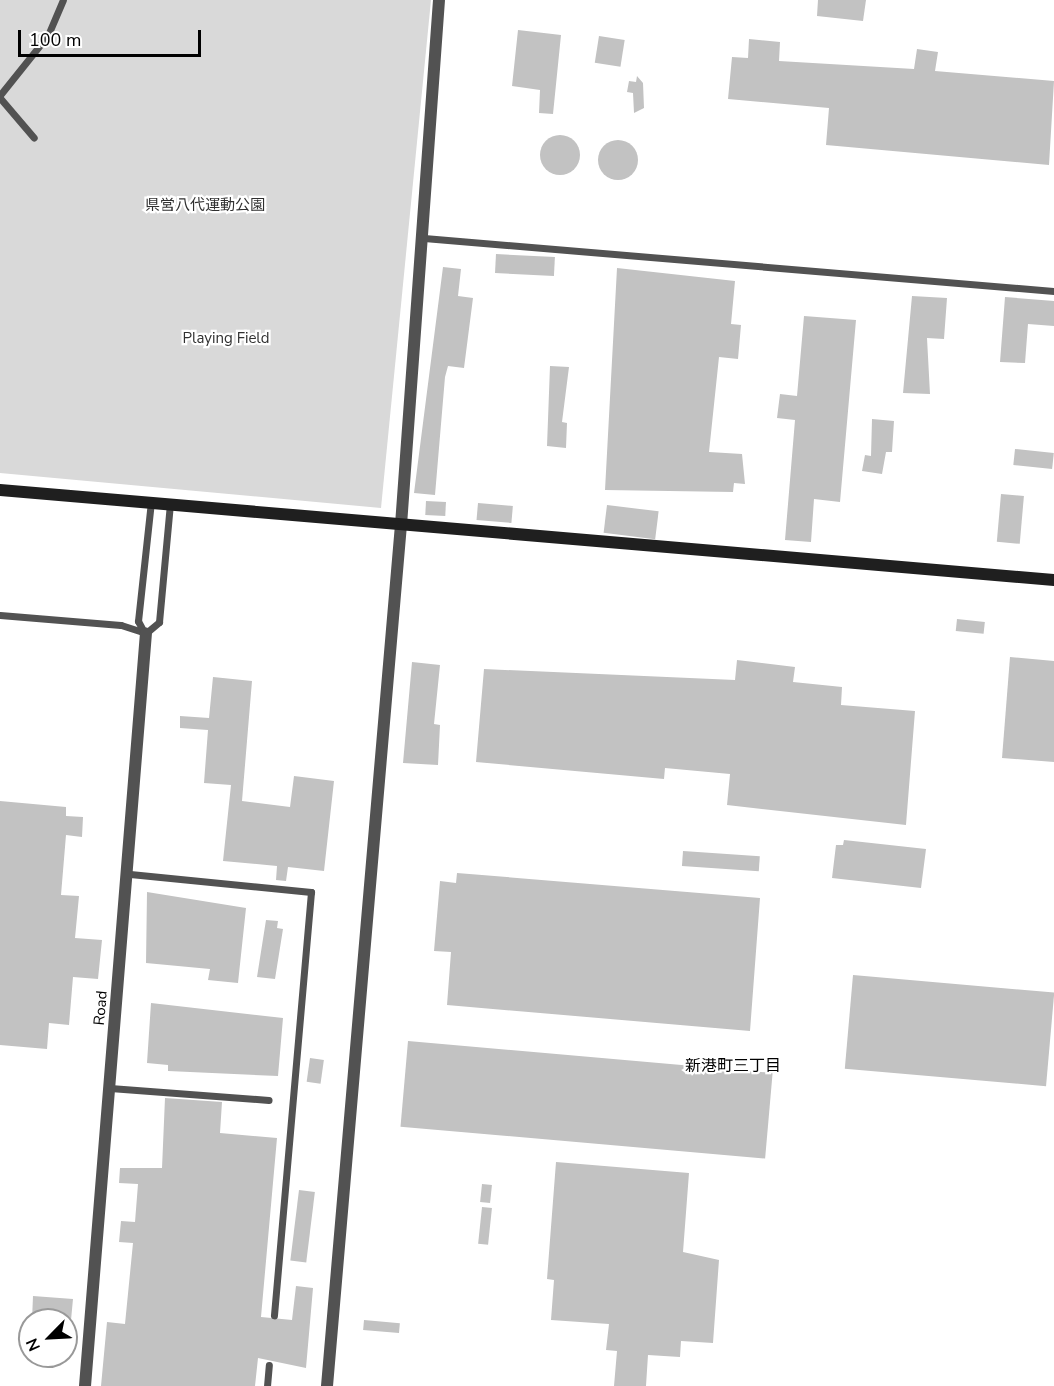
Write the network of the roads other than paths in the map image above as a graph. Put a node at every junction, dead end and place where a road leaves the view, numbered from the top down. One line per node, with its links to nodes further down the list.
1 (63, 0): 3 (lane)
2 (439, 0): 5 (street)
3 (0, 96): 4 (lane)
4 (34, 138)
5 (424, 238): 6 (lane); 10 (street)
6 (1054, 291)
7 (0, 489): 8 (street)
8 (151, 502): 9 (street); 13 (lane)
9 (170, 504): 10 (street); 13 (lane)
10 (401, 525): 11 (street); 21 (street)
11 (1054, 580)
12 (0, 615): 13 (lane)
13 (146, 633): 14 (lane); 19 (street, Road)
14 (130, 874): 15 (lane); 17 (lane)
15 (110, 1088): 16 (lane); 19 (lane)
16 (269, 1100)
17 (274, 1315)
18 (269, 1365): 20 (lane)
19 (86, 1386)
20 (267, 1386)
21 (327, 1386)

